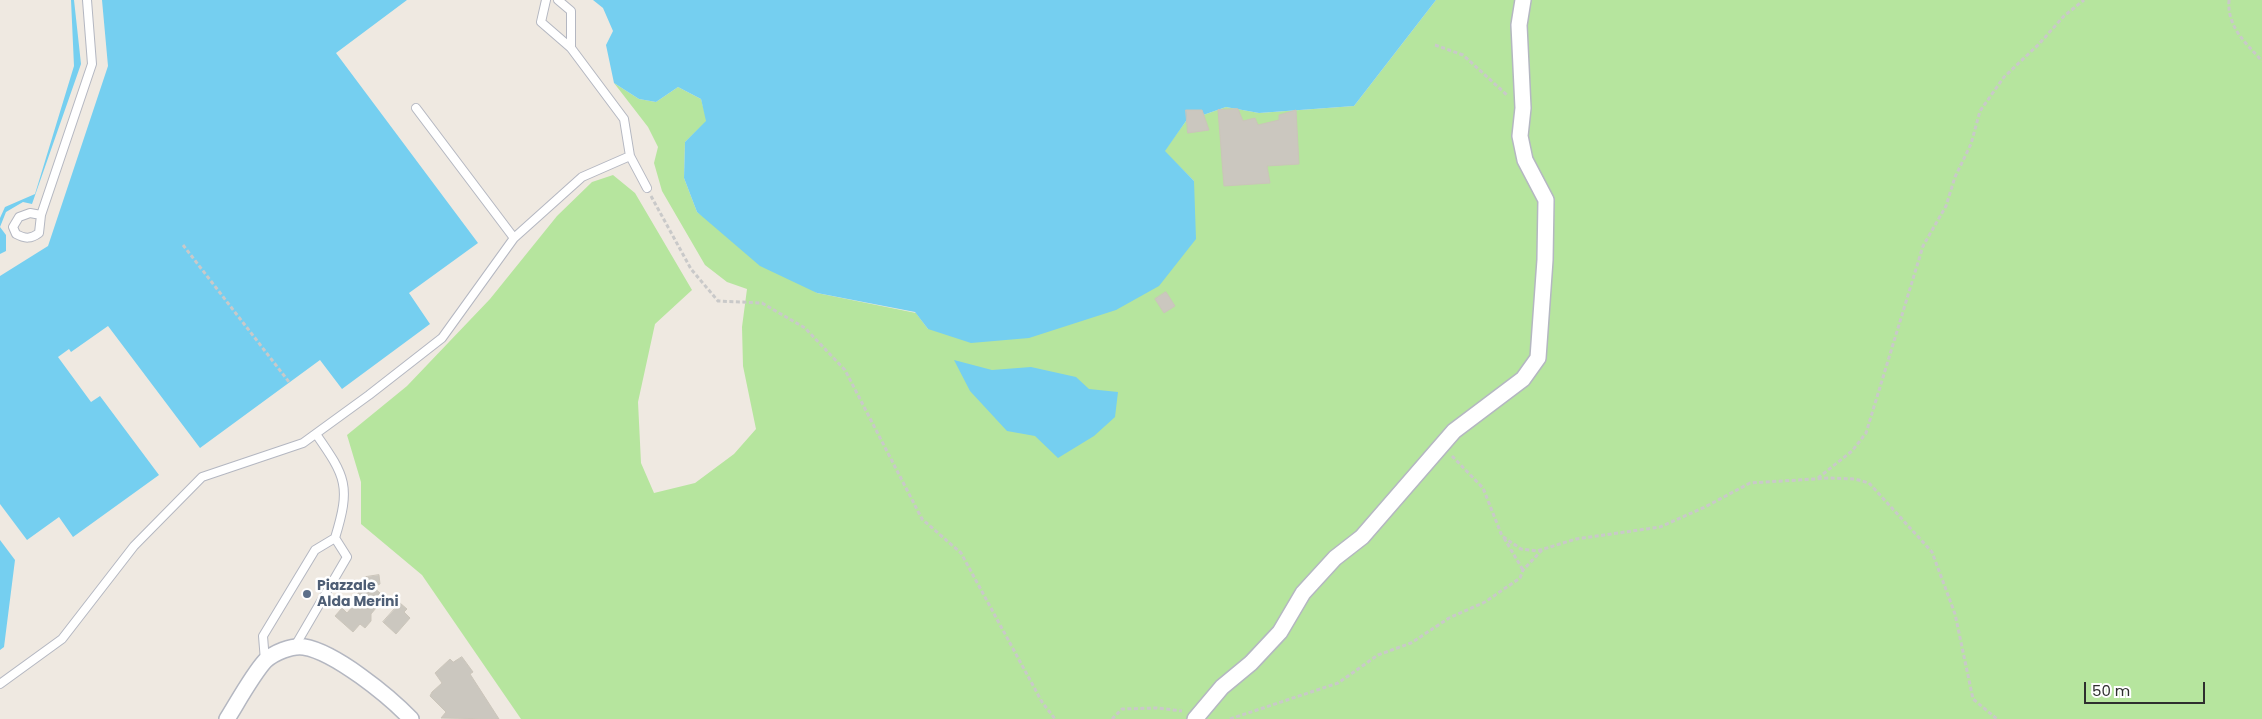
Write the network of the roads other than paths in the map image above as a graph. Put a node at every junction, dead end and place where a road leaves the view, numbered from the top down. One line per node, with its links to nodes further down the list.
1 (87, 0): 9 (lane)
2 (546, 0): 5 (lane)
3 (558, 0): 5 (lane)
4 (1522, 0): 16 (street)
5 (572, 48): 7 (lane)
6 (416, 108): 10 (lane)
7 (630, 156): 8 (lane); 10 (lane)
8 (647, 188)
9 (41, 215)
10 (514, 238): 11 (lane)
11 (316, 434): 12 (lane); 15 (lane)
12 (335, 538): 13 (lane); 14 (lane)
13 (294, 648): 14 (street); 18 (street)
14 (265, 661): 17 (street)
15 (0, 684)
16 (1197, 716)
17 (227, 719)
18 (411, 719)

